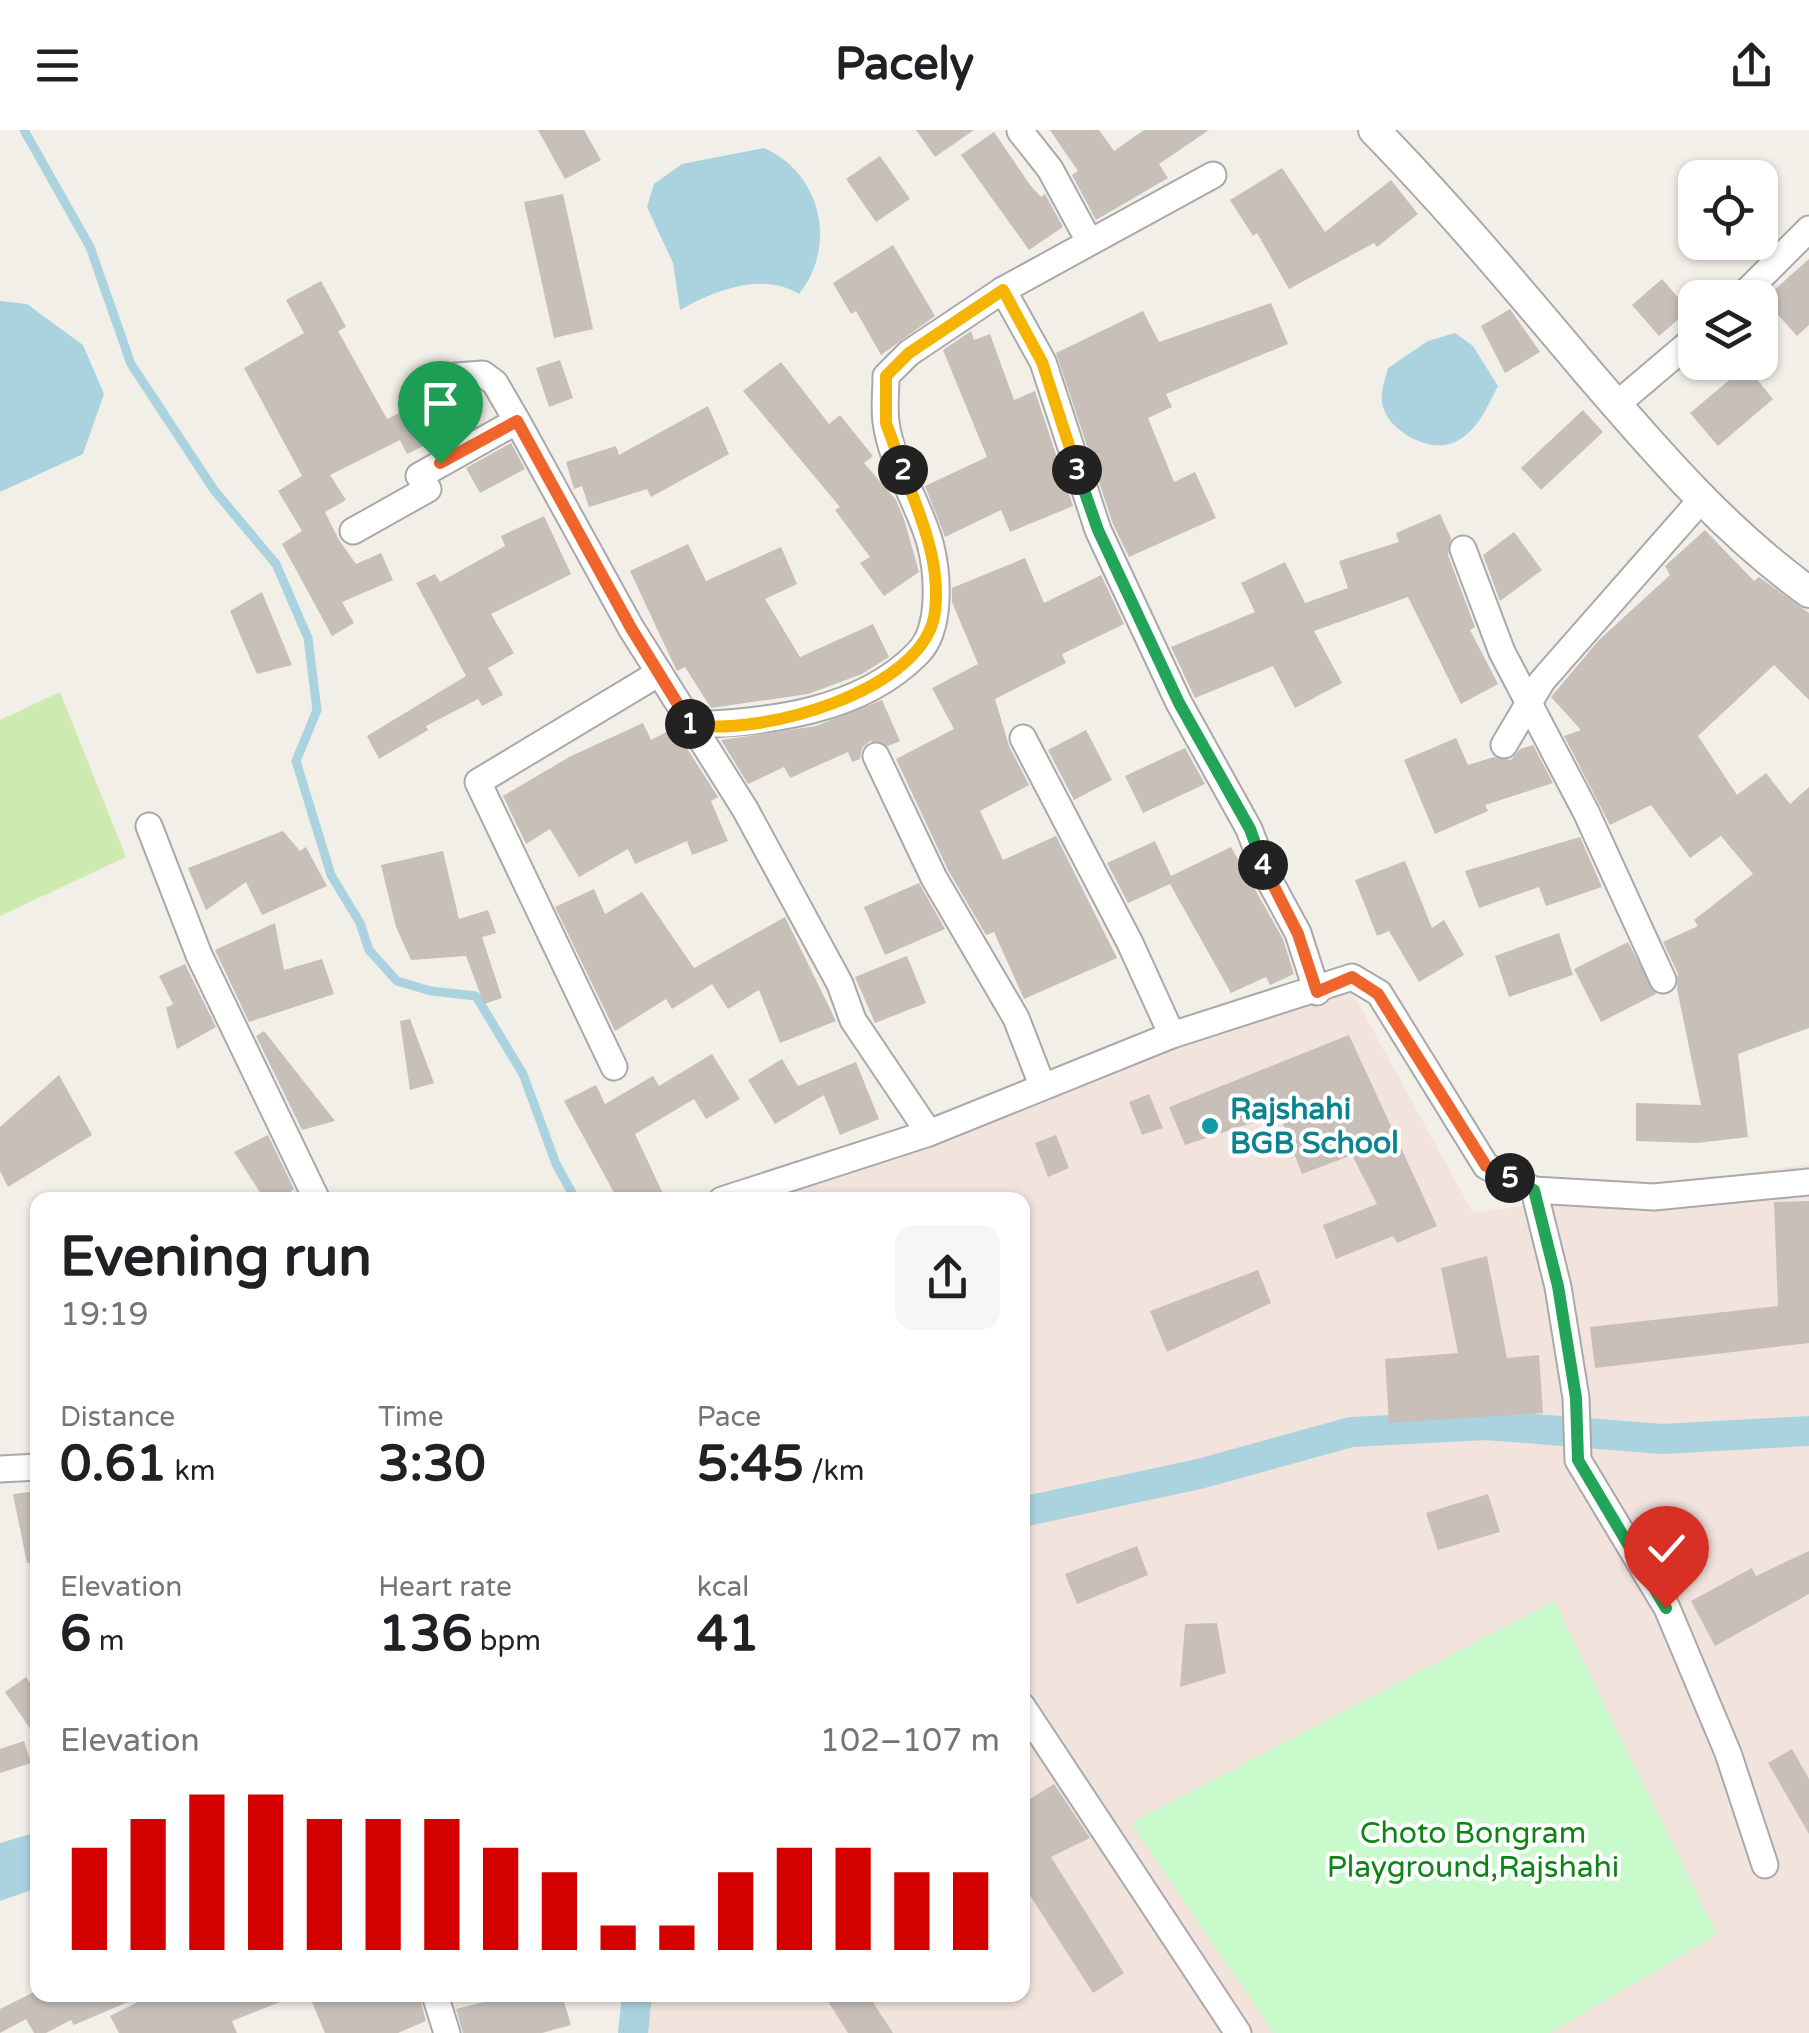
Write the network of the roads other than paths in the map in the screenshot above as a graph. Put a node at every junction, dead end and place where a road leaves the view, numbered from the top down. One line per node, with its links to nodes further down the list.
1 (1374, 130): 10 (street)
2 (1020, 132): 5 (street)
3 (1213, 175): 5 (street)
4 (1809, 230): 6 (street)
5 (1089, 241): 7 (street)
6 (1758, 280)
7 (1003, 290): 18 (street); 24 (street)
8 (1678, 352): 10 (street)
9 (456, 376): 11 (street)
10 (1616, 405): 12 (street)
11 (517, 421): 13 (street); 16 (street)
12 (1700, 501): 15 (street); 17 (street)
13 (353, 531)
14 (1463, 549): 17 (street)
15 (1809, 592)
16 (659, 672): 18 (street); 26 (street)
17 (1529, 702): 20 (street); 23 (street)
18 (692, 726): 28 (street)
19 (1023, 738): 25 (street)
20 (1504, 745)
21 (876, 756): 27 (street)
22 (149, 826): 31 (street)
23 (1663, 980)
24 (1317, 992): 25 (street); 30 (street)
25 (1172, 1034): 27 (street)
26 (614, 1067)
27 (1042, 1084): 28 (street)
28 (929, 1133): 32 (street)
29 (1809, 1182): 30 (street)
30 (1534, 1190): 36 (street)
31 (313, 1192)
32 (747, 1192)
33 (30, 1467): 34 (street)
34 (0, 1469)
35 (1030, 1718): 39 (street)
36 (1765, 1865)
37 (438, 2002): 38 (street)
38 (447, 2033)
39 (1238, 2033)

